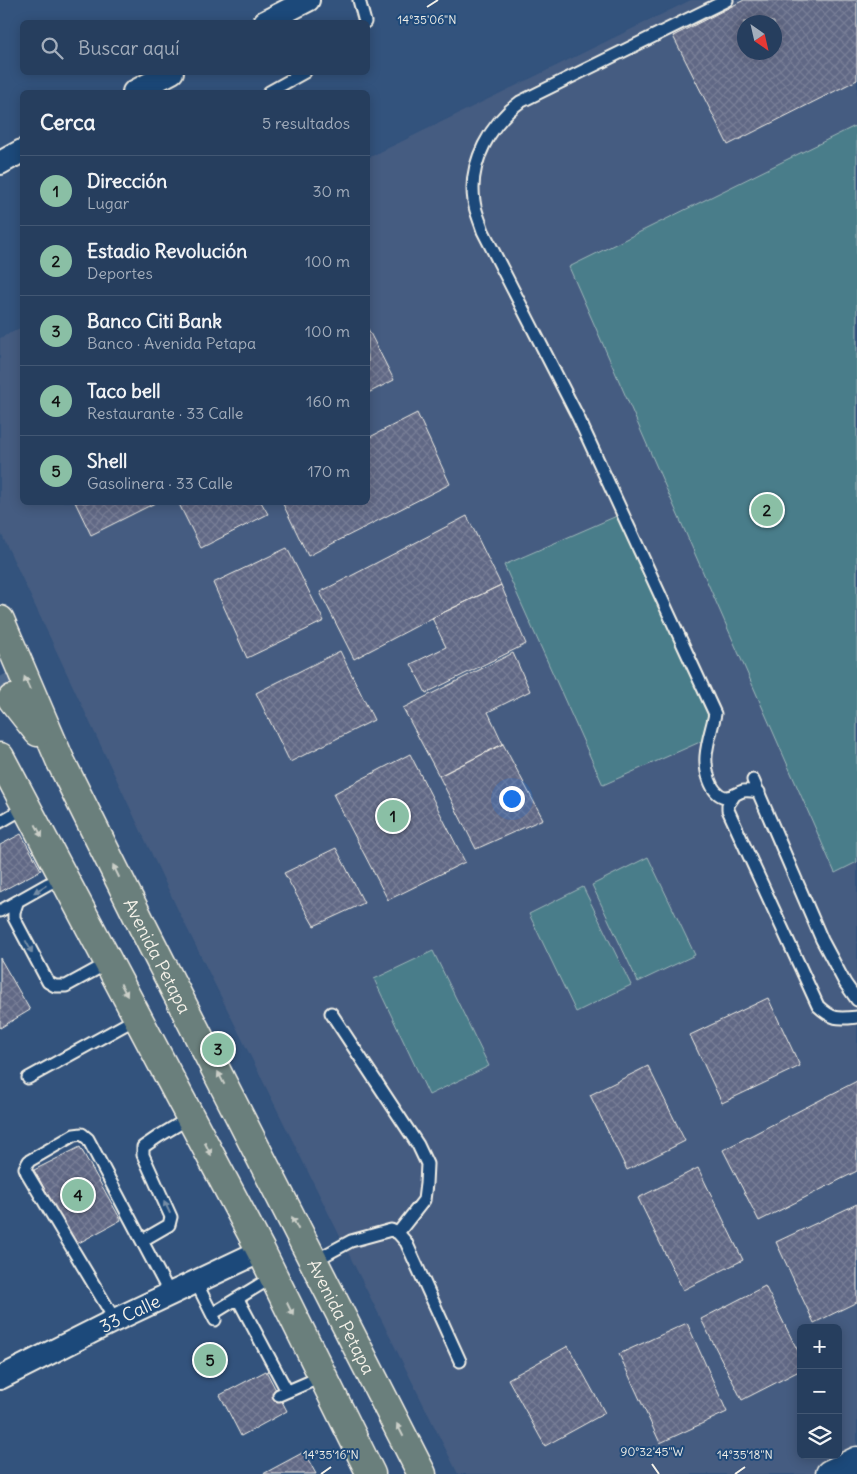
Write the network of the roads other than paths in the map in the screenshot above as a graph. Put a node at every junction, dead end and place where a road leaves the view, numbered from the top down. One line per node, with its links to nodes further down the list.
1 (308, 0): 4 (street)
2 (359, 0): 5 (lane)
3 (727, 0): 18 (lane)
4 (270, 20)
5 (365, 20)
6 (166, 75): 8 (street)
7 (299, 75): 9 (lane)
8 (138, 90)
9 (272, 90)
10 (20, 152): 11 (street)
11 (0, 163)
12 (0, 620): 15 (main road, Avenida Petapa, one-way to 12)
13 (12, 699): 15 (main road)
14 (0, 758): 19 (main road)
15 (60, 760): 34 (main road, Avenida Petapa, one-way to 15)
16 (753, 780): 17 (lane)
17 (758, 792): 18 (lane); 25 (lane)
18 (734, 796): 28 (lane)
19 (26, 807): 20 (lane); 21 (main road, one-way to 21)
20 (0, 822)
21 (63, 878): 22 (lane, one-way to 22); 24 (main road)
22 (17, 903): 23 (lane); 24 (lane, one-way to 24)
23 (0, 911)
24 (109, 963): 27 (main road, one-way to 27)
25 (857, 1000)
26 (331, 1012): 31 (lane)
27 (139, 1017): 29 (lane); 30 (main road)
28 (857, 1017)
29 (28, 1078)
30 (192, 1117): 32 (lane, one-way to 30); 33 (main road, one-way to 33)
31 (398, 1233): 34 (lane); 40 (lane)
32 (143, 1240): 37 (lane); 39 (lane)
33 (262, 1250): 35 (main road); 36 (street, 33 Calle)
34 (314, 1261): 45 (main road, Avenida Petapa, one-way to 34)
35 (274, 1276): 38 (lane); 41 (main road, one-way to 41)
36 (196, 1282): 37 (street, 33 Calle); 38 (lane)
37 (170, 1294): 39 (street, 33 Calle)
38 (238, 1299): 41 (lane)
39 (115, 1320): 42 (street, 33 Calle)
40 (460, 1361)
41 (323, 1376): 44 (main road)
42 (0, 1378)
43 (857, 1461): 46 (street)
44 (371, 1474)
45 (422, 1474)
46 (830, 1474)

